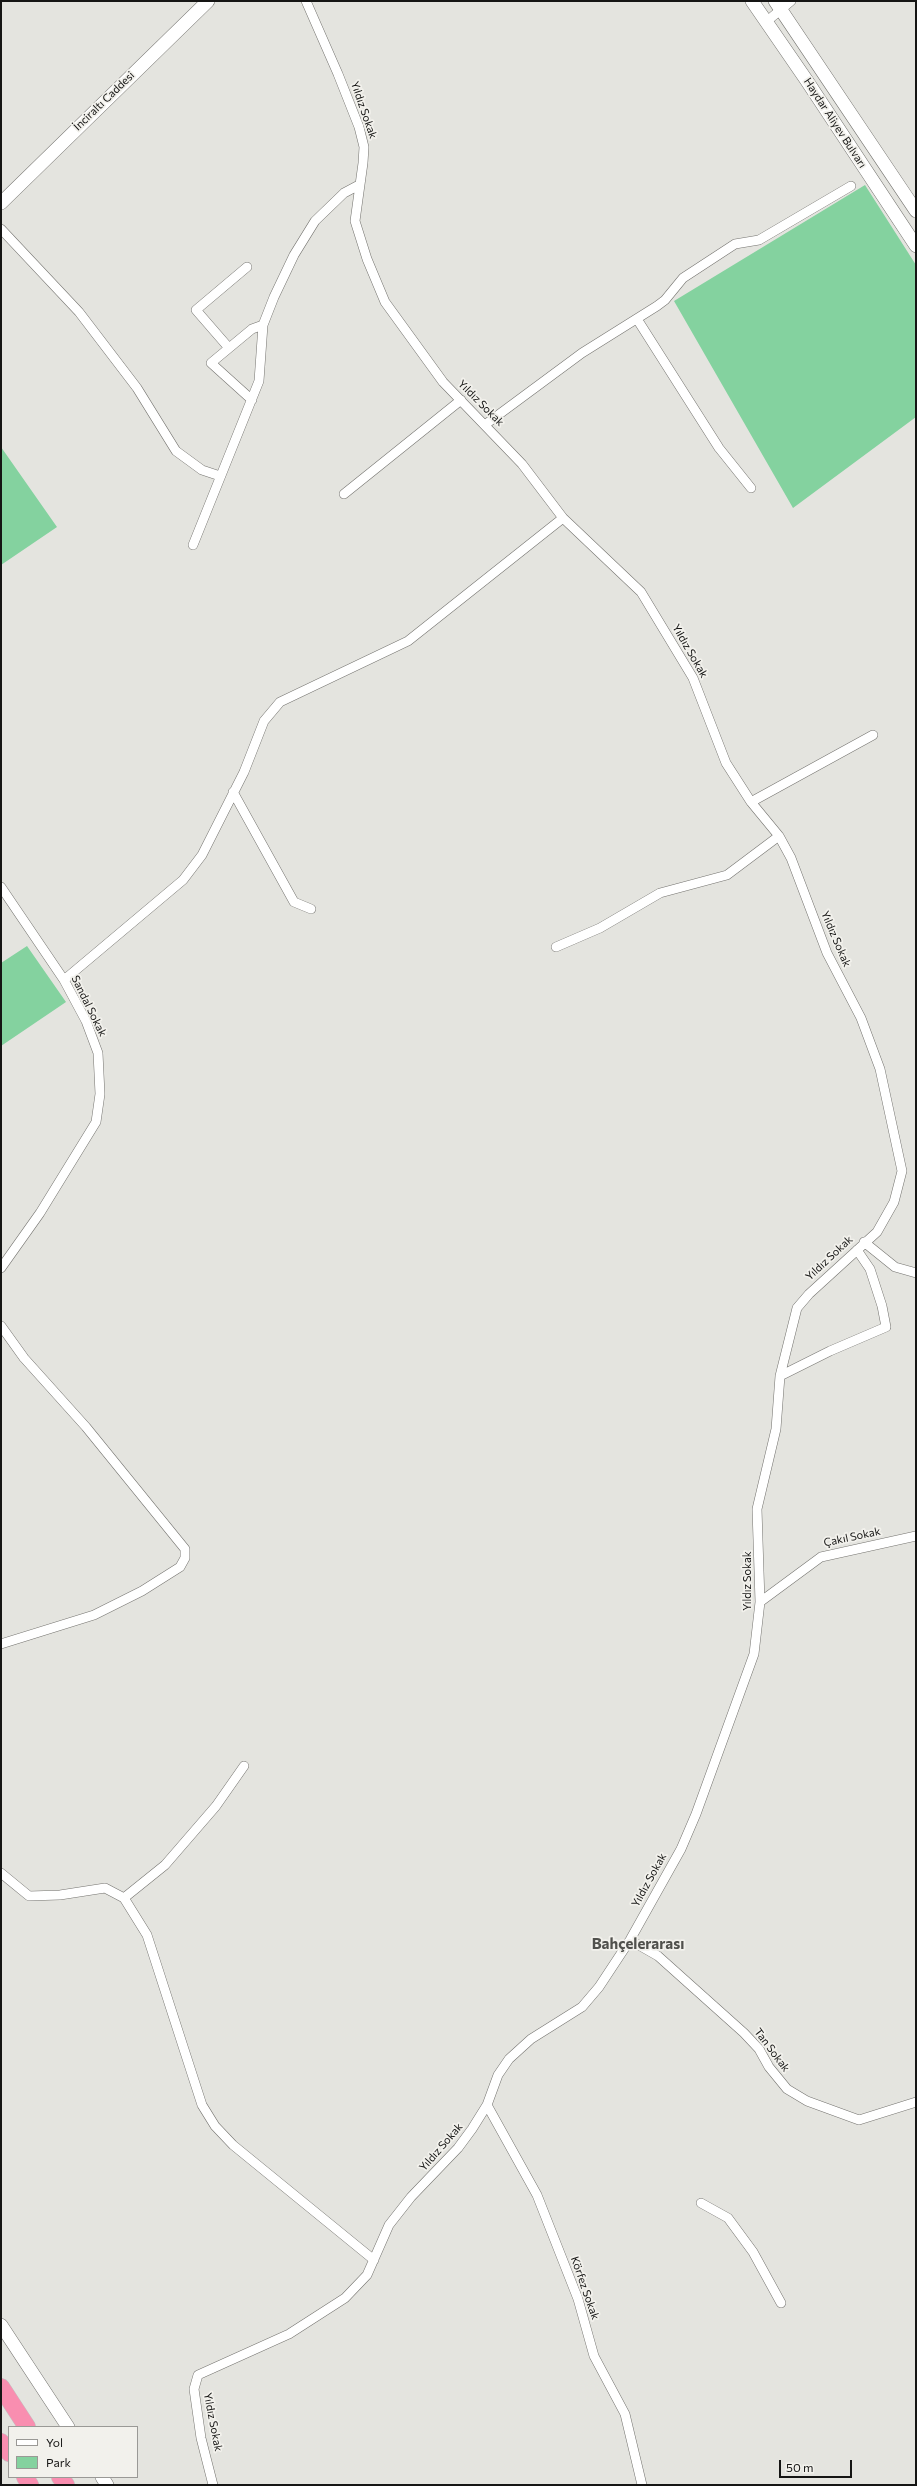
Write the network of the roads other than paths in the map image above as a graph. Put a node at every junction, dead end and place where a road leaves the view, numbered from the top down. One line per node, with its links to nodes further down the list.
1 (208, 1): 9 (main road, İnciraltı Caddesi)
2 (306, 1): 7 (street, Yıldız Sokak)
3 (752, 1): 6 (main road, Haydar Aliyev Bulvarı)
4 (791, 1): 5 (street)
5 (778, 6): 6 (street); 10 (main road, Haydar Aliyev Bulvarı)
6 (766, 22): 12 (main road, Haydar Aliyev Bulvarı)
7 (359, 185): 15 (street); 18 (street, Yıldız Sokak)
8 (850, 186): 14 (street)
9 (1, 203)
10 (916, 211)
11 (1, 229): 20 (street)
12 (916, 246)
13 (247, 268): 16 (street)
14 (637, 319): 19 (street); 21 (street)
15 (263, 325): 16 (street); 17 (street)
16 (229, 348): 17 (street)
17 (252, 400): 20 (street)
18 (461, 400): 19 (street, Yıldız Sokak); 22 (street)
19 (486, 424): 23 (street, Yıldız Sokak)
20 (220, 476): 24 (street)
21 (752, 488)
22 (344, 494)
23 (563, 518): 26 (street); 27 (street, Yıldız Sokak)
24 (193, 545)
25 (873, 735): 27 (street)
26 (233, 792): 30 (street); 32 (street)
27 (751, 802): 28 (street, Yıldız Sokak)
28 (779, 836): 31 (street); 33 (street, Yıldız Sokak)
29 (1, 887): 32 (street, Sandal Sokak)
30 (311, 909)
31 (556, 947)
32 (64, 980): 35 (street, Sandal Sokak)
33 (864, 1242): 34 (street, Yıldız Sokak); 36 (street)
34 (857, 1250): 38 (street, Yıldız Sokak); 38 (street)
35 (1, 1268)
36 (916, 1273)
37 (1, 1326): 41 (street)
38 (780, 1376): 40 (street, Yıldız Sokak)
39 (916, 1536): 40 (street, Çakıl Sokak)
40 (760, 1602): 45 (street, Yıldız Sokak)
41 (1, 1644)
42 (244, 1766): 44 (street)
43 (1, 1873): 44 (street)
44 (124, 1898): 49 (street)
45 (630, 1940): 46 (street, Tan Sokak); 47 (street, Yıldız Sokak)
46 (916, 2102)
47 (487, 2106): 49 (street, Yıldız Sokak); 58 (street, Körfez Sokak)
48 (701, 2203): 50 (street)
49 (374, 2260): 57 (street, Yıldız Sokak)
50 (781, 2303)
51 (1, 2325): 54 (main road)
52 (1, 2387): 53 (highway)
53 (26, 2426)
54 (67, 2426)
55 (1, 2442): 56 (highway)
56 (8, 2452)
57 (213, 2485)
58 (642, 2485)

